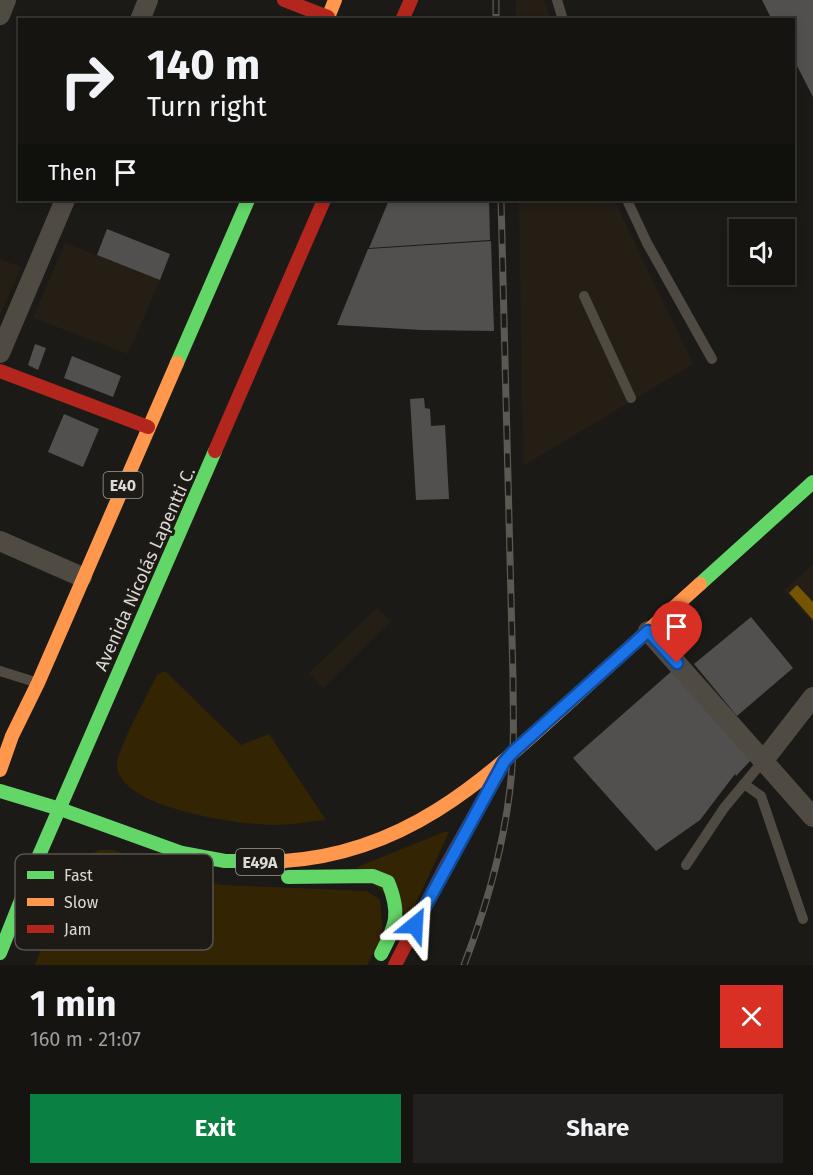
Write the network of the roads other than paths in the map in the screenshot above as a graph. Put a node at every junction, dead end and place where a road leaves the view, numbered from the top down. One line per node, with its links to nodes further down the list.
1 (6, 0): 7 (street)
2 (148, 0): 8 (street)
3 (284, 0): 9 (main road)
4 (335, 0): 9 (main road)
5 (411, 0): 10 (main road)
6 (557, 0): 11 (lane)
7 (0, 15)
8 (141, 18)
9 (327, 18)
10 (403, 18)
11 (562, 18)
12 (64, 201): 17 (street)
13 (248, 201): 21 (main road, E40)
14 (324, 201): 35 (main road, Avenida Nicolás Lapentti C.)
15 (627, 201): 18 (lane)
16 (584, 296): 20 (lane)
17 (0, 353)
18 (712, 359)
19 (0, 371): 21 (main road)
20 (631, 398)
21 (148, 427): 24 (main road, E40)
22 (813, 482): 25 (main road, E49A)
23 (0, 541): 24 (street)
24 (82, 577): 27 (main road, E40)
25 (648, 631): 30 (street); 31 (main road, E49A)
26 (0, 671): 27 (lane)
27 (38, 683): 29 (main road, E40)
28 (813, 697): 30 (street)
29 (6, 738): 32 (main road, E40)
30 (764, 760): 33 (lane); 36 (street)
31 (504, 762): 40 (main road, E49A); 46 (main road, E49A)
32 (0, 771)
33 (744, 784): 41 (lane); 43 (lane)
34 (0, 791): 35 (main road, E49A)
35 (59, 808): 37 (main road, Avenida Nicolás Lapentti C.); 38 (main road, E49A)
36 (813, 817)
37 (40, 854)
38 (190, 854)
39 (213, 859): 40 (main road, E49A)
40 (253, 862): 45 (main road)
41 (686, 865)
42 (15, 916): 44 (main road, Avenida Nicolás Lapentti C.)
43 (803, 919)
44 (0, 953)
45 (375, 965)
46 (395, 965)

